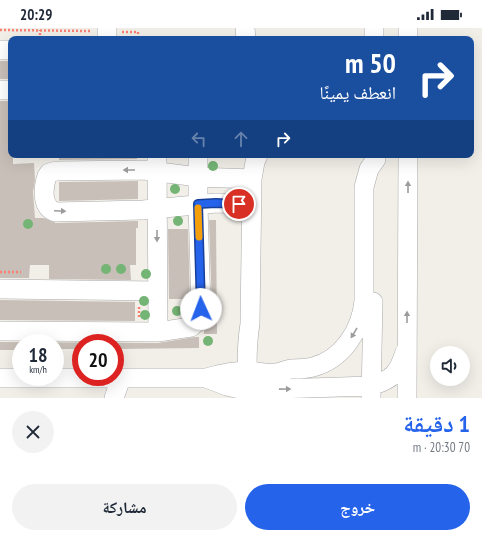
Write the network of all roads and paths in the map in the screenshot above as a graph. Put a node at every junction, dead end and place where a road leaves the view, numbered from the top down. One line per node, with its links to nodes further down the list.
1 (20, 29): 3 (path); 4 (path)
2 (83, 29): 4 (path); 5 (path)
3 (0, 30)
4 (40, 30): 6 (path)
5 (107, 33): 7 (path)
6 (40, 36)
7 (138, 36)
8 (198, 158): 15 (street)
9 (248, 158): 16 (street)
10 (257, 158): 16 (street)
11 (375, 158): 26 (street, one-way to 26)
12 (376, 158): 35 (street)
13 (408, 158): 25 (street, one-way to 13)
14 (157, 164): 15 (street); 19 (street); 19 (street, one-way to 19)
15 (198, 177): 16 (street); 17 (street)
16 (252, 179): 18 (street)
17 (198, 204): 18 (street); 19 (street); 24 (street)
18 (251, 204): 22 (street)
19 (157, 209): 21 (street, one-way to 21)
20 (0, 289): 21 (street)
21 (158, 291): 24 (street)
22 (250, 324): 26 (street); 27 (street)
23 (0, 331): 24 (street)
24 (158, 332)
25 (407, 346): 35 (street); 38 (street)
26 (291, 370): 27 (street)
27 (248, 371): 31 (street); 34 (street)
28 (0, 378): 29 (street)
29 (72, 378)
30 (124, 378): 31 (street)
31 (206, 378): 34 (street)
32 (118, 386): 36 (street)
33 (308, 388): 34 (street, one-way to 33); 35 (street); 37 (street)
34 (258, 389)
35 (371, 392)
36 (114, 398)
37 (331, 398)
38 (407, 398)

